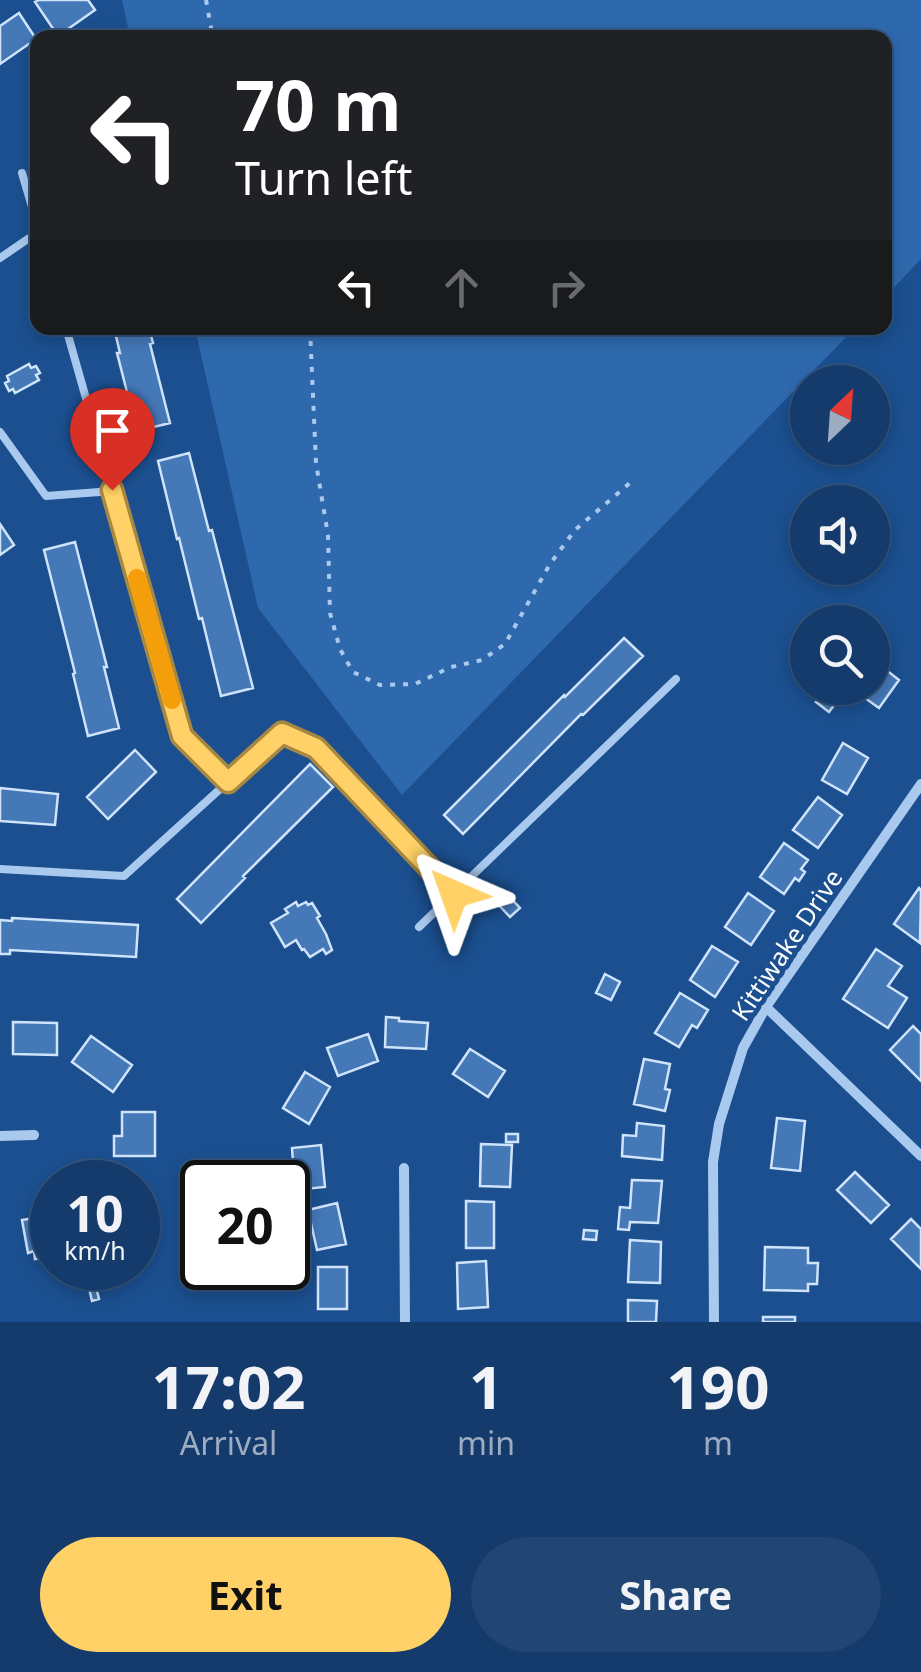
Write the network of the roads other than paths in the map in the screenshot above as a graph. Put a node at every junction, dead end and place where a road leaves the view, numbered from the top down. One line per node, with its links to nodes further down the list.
1 (22, 172): 2 (lane)
2 (30, 201)
3 (30, 236): 4 (lane)
4 (0, 258)
5 (68, 335): 7 (lane)
6 (0, 432): 7 (lane)
7 (112, 490): 9 (lane)
8 (676, 678): 12 (lane)
9 (228, 782): 11 (lane); 12 (lane)
10 (921, 784): 14 (street, Kittiwake Drive)
11 (0, 869)
12 (454, 894): 13 (lane)
13 (419, 927)
14 (766, 1007): 17 (street); 20 (street, Kittiwake Drive)
15 (0, 1136): 16 (street)
16 (34, 1136)
17 (921, 1156)
18 (404, 1168): 19 (street)
19 (406, 1322)
20 (714, 1322)

